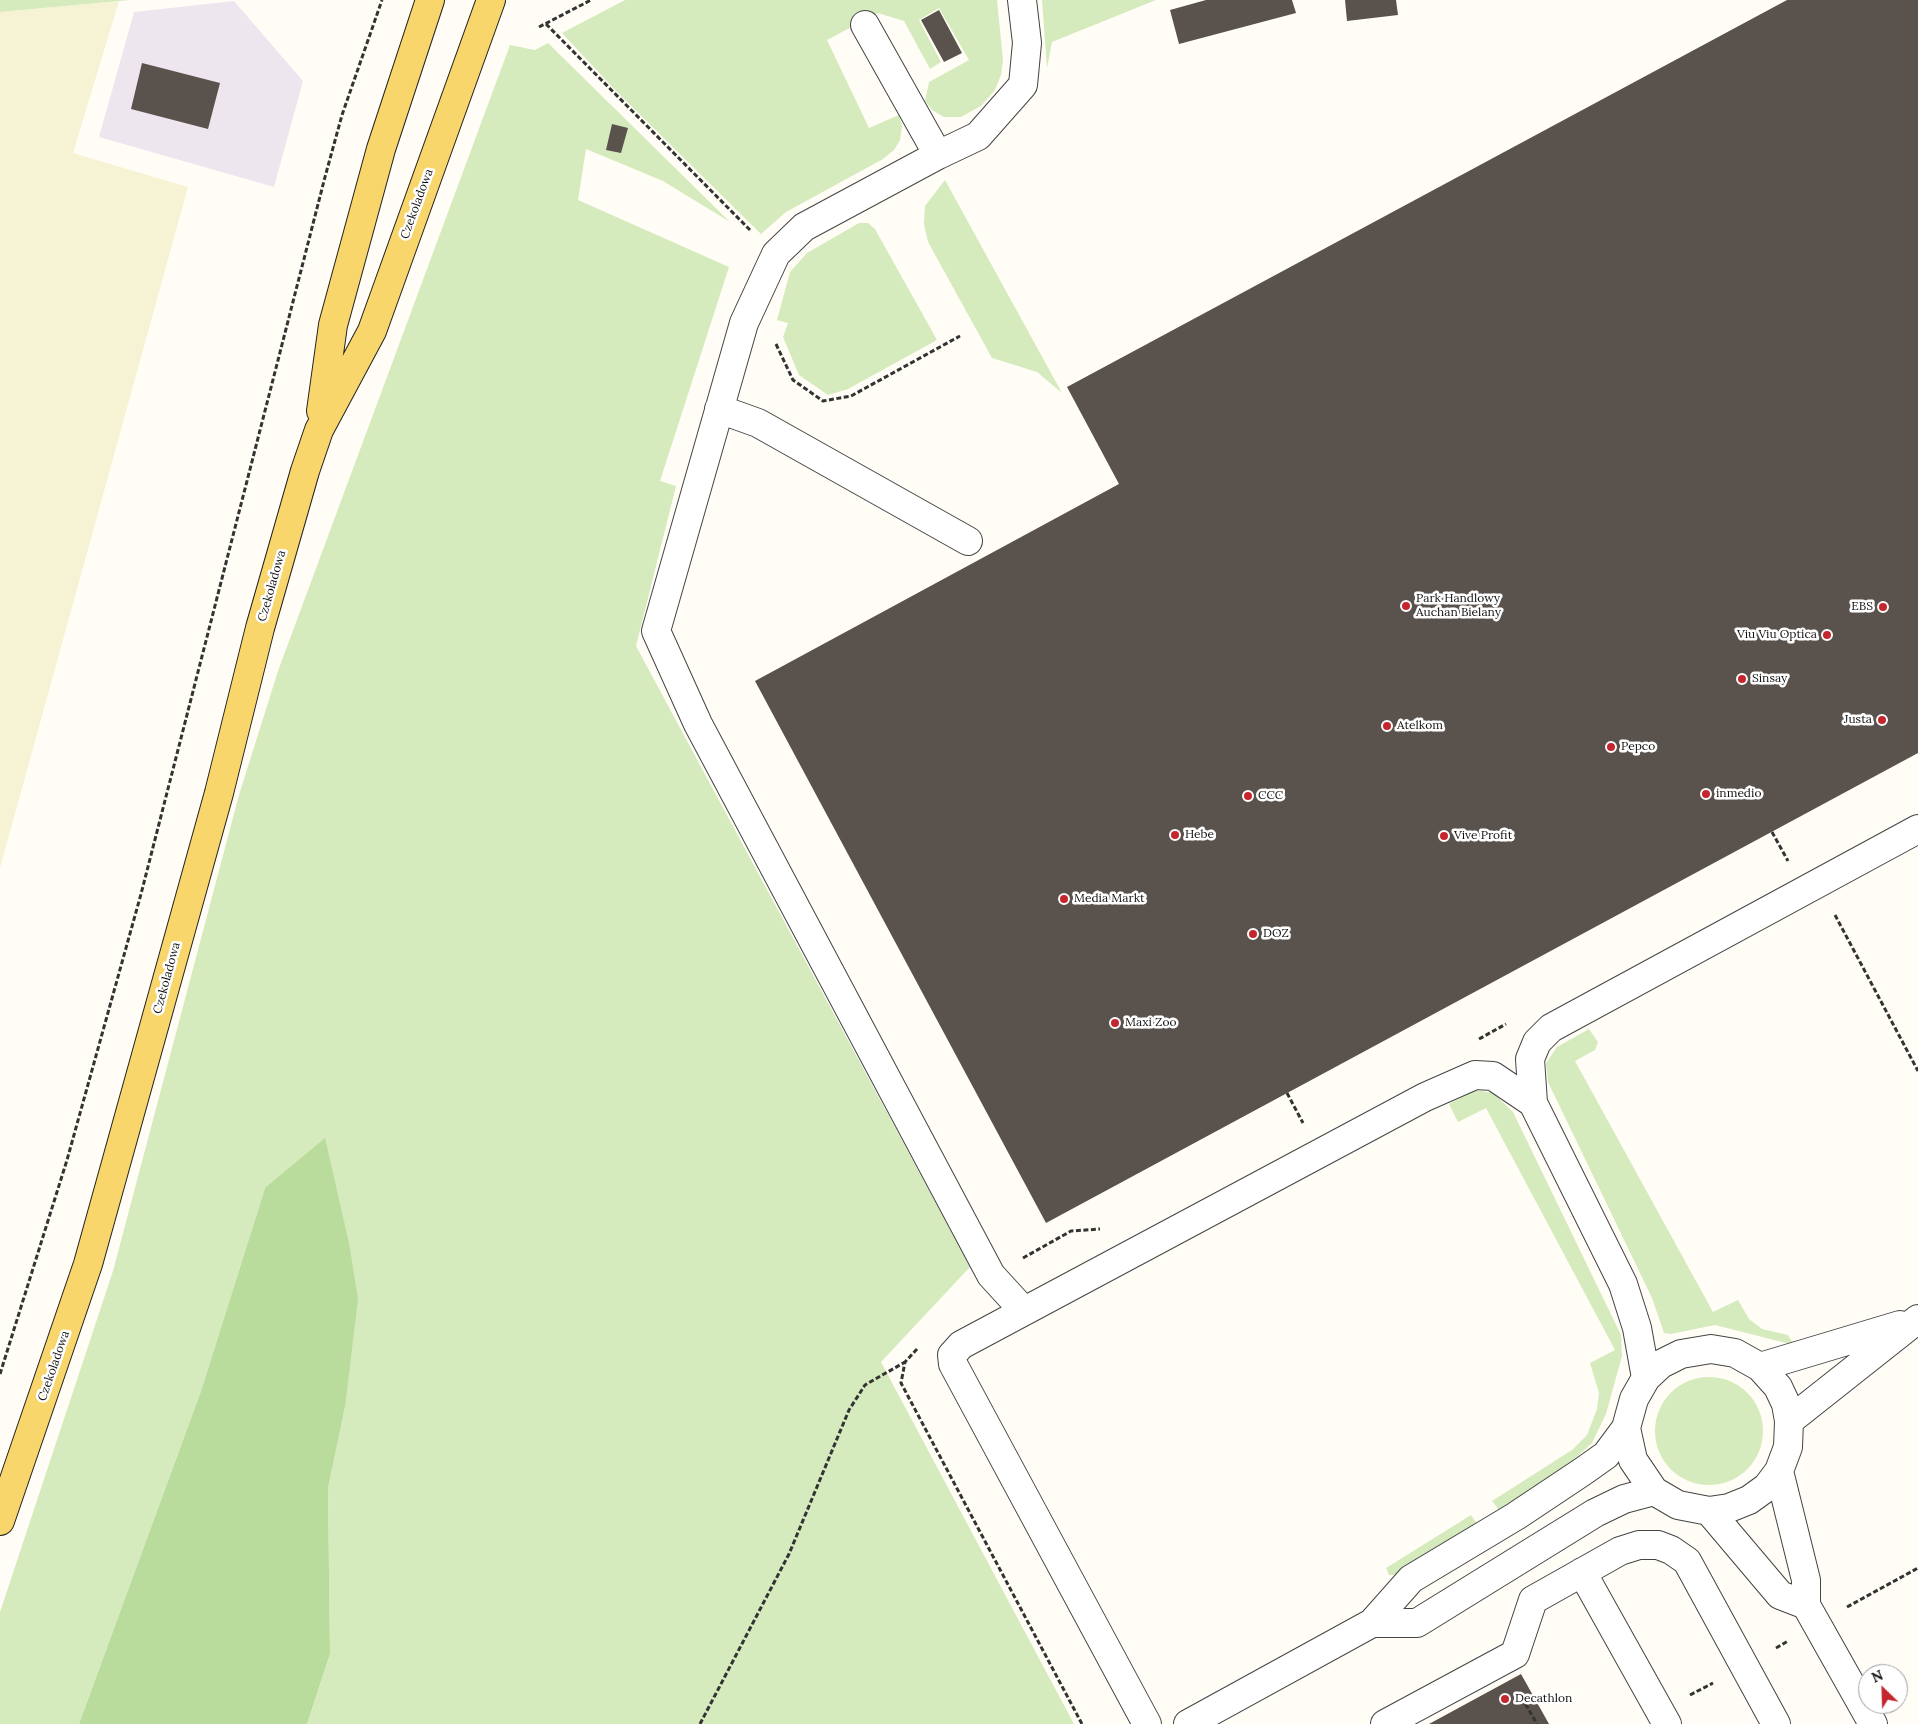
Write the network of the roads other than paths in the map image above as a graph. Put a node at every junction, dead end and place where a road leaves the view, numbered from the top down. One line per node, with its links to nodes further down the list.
1 (430, 0): 7 (main road, Czekoladowa)
2 (491, 0): 7 (main road, Czekoladowa)
3 (1022, 0): 5 (lane)
4 (865, 25): 5 (lane)
5 (938, 155): 6 (lane)
6 (719, 409): 8 (lane); 11 (lane)
7 (319, 430): 20 (main road, Czekoladowa)
8 (968, 541)
9 (1918, 829): 10 (lane)
10 (1533, 1103): 11 (lane); 14 (lane)
11 (1023, 1310): 25 (lane)
12 (1916, 1320): 13 (lane); 15 (lane)
13 (1760, 1367): 14 (lane); 15 (lane)
14 (1646, 1378): 16 (lane)
15 (1789, 1421): 17 (lane)
16 (1626, 1428): 18 (lane); 23 (lane)
17 (1778, 1471): 19 (lane); 22 (lane)
18 (1654, 1491): 19 (lane); 23 (lane)
19 (1709, 1511): 22 (lane)
20 (0, 1521)
21 (1582, 1572): 24 (lane); 27 (lane); 28 (lane)
22 (1811, 1615): 29 (lane)
23 (1372, 1623): 26 (lane)
24 (1664, 1718)
25 (1147, 1724)
26 (1188, 1724)
27 (1385, 1724)
28 (1776, 1724)
29 (1873, 1724)

